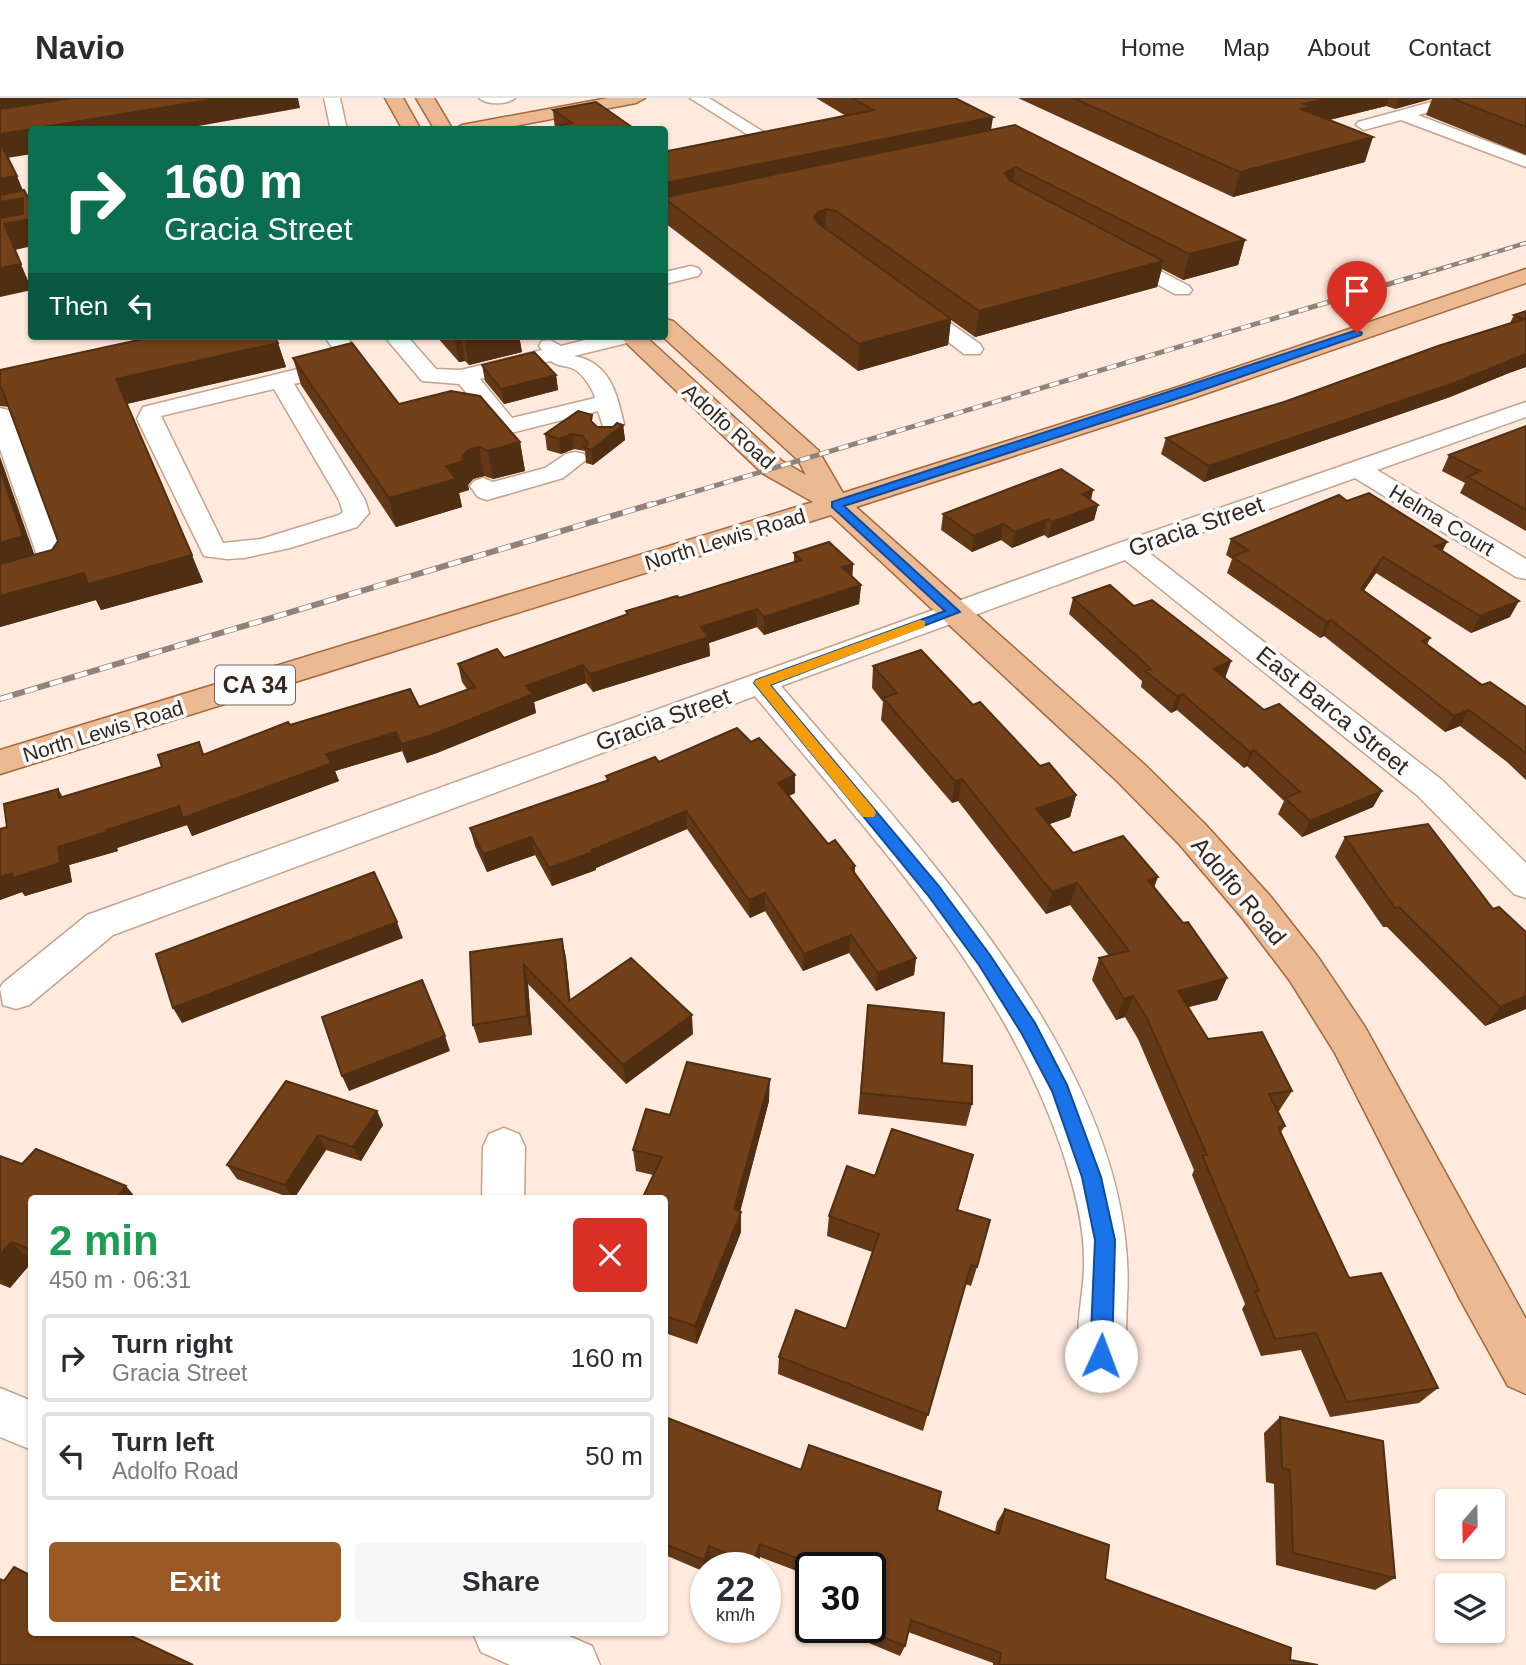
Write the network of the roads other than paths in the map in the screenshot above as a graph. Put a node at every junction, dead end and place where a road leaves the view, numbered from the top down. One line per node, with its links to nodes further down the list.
1 (332, 98): 11 (street)
2 (394, 98): 12 (main road)
3 (425, 98): 13 (main road)
4 (487, 98): 5 (street)
5 (507, 98)
6 (636, 98): 14 (main road)
7 (698, 98): 15 (street)
8 (1464, 98): 9 (street)
9 (1402, 115): 10 (street); 16 (street)
10 (1364, 125)
11 (338, 126)
12 (410, 126)
13 (442, 126)
14 (484, 126)
15 (770, 142)
16 (1526, 162)
17 (1097, 244): 21 (street)
18 (691, 272): 20 (street)
19 (1526, 276): 47 (main road, North Lewis Road / CA 34)
20 (668, 277)
21 (1182, 290)
22 (893, 291): 29 (street)
23 (668, 329): 47 (main road, Adolfo Road)
24 (338, 340): 33 (street)
25 (399, 340): 31 (street)
26 (545, 340): 30 (street)
27 (616, 340): 30 (street)
28 (633, 340): 47 (main road, Adolfo Road)
29 (972, 349)
30 (560, 357): 32 (street); 34 (street); 38 (street)
31 (430, 376): 32 (street); 35 (street)
32 (465, 376): 40 (street)
33 (280, 380): 33 (street)
34 (609, 402): 38 (street); 41 (street)
35 (427, 404)
36 (1526, 409): 44 (street, Gracia Street)
37 (463, 410): 40 (street)
38 (560, 412): 40 (street)
39 (0, 415): 42 (street)
40 (503, 421): 45 (street)
41 (607, 435)
42 (6, 451): 50 (street)
43 (575, 459): 45 (street)
44 (1358, 469): 48 (street, Gracia Street); 49 (street, Helma Court)
45 (554, 473): 46 (street)
46 (483, 486)
47 (836, 504): 51 (main road, Adolfo Road); 53 (main road, North Lewis Road / CA 34)
48 (1128, 549): 51 (street, Gracia Street); 54 (street, East Barca Street)
49 (1526, 571)
50 (0, 583)
51 (953, 612): 52 (street, Gracia Street); 59 (main road, Adolfo Road)
52 (761, 683): 55 (street, Gracia Street); 58 (street)
53 (0, 762)
54 (1526, 885)
55 (16, 994)
56 (504, 1147): 57 (street)
57 (503, 1195)
58 (1101, 1356)
59 (1526, 1368)
60 (0, 1412): 61 (street)
61 (28, 1424)
62 (507, 1636): 63 (street)
63 (573, 1665)

